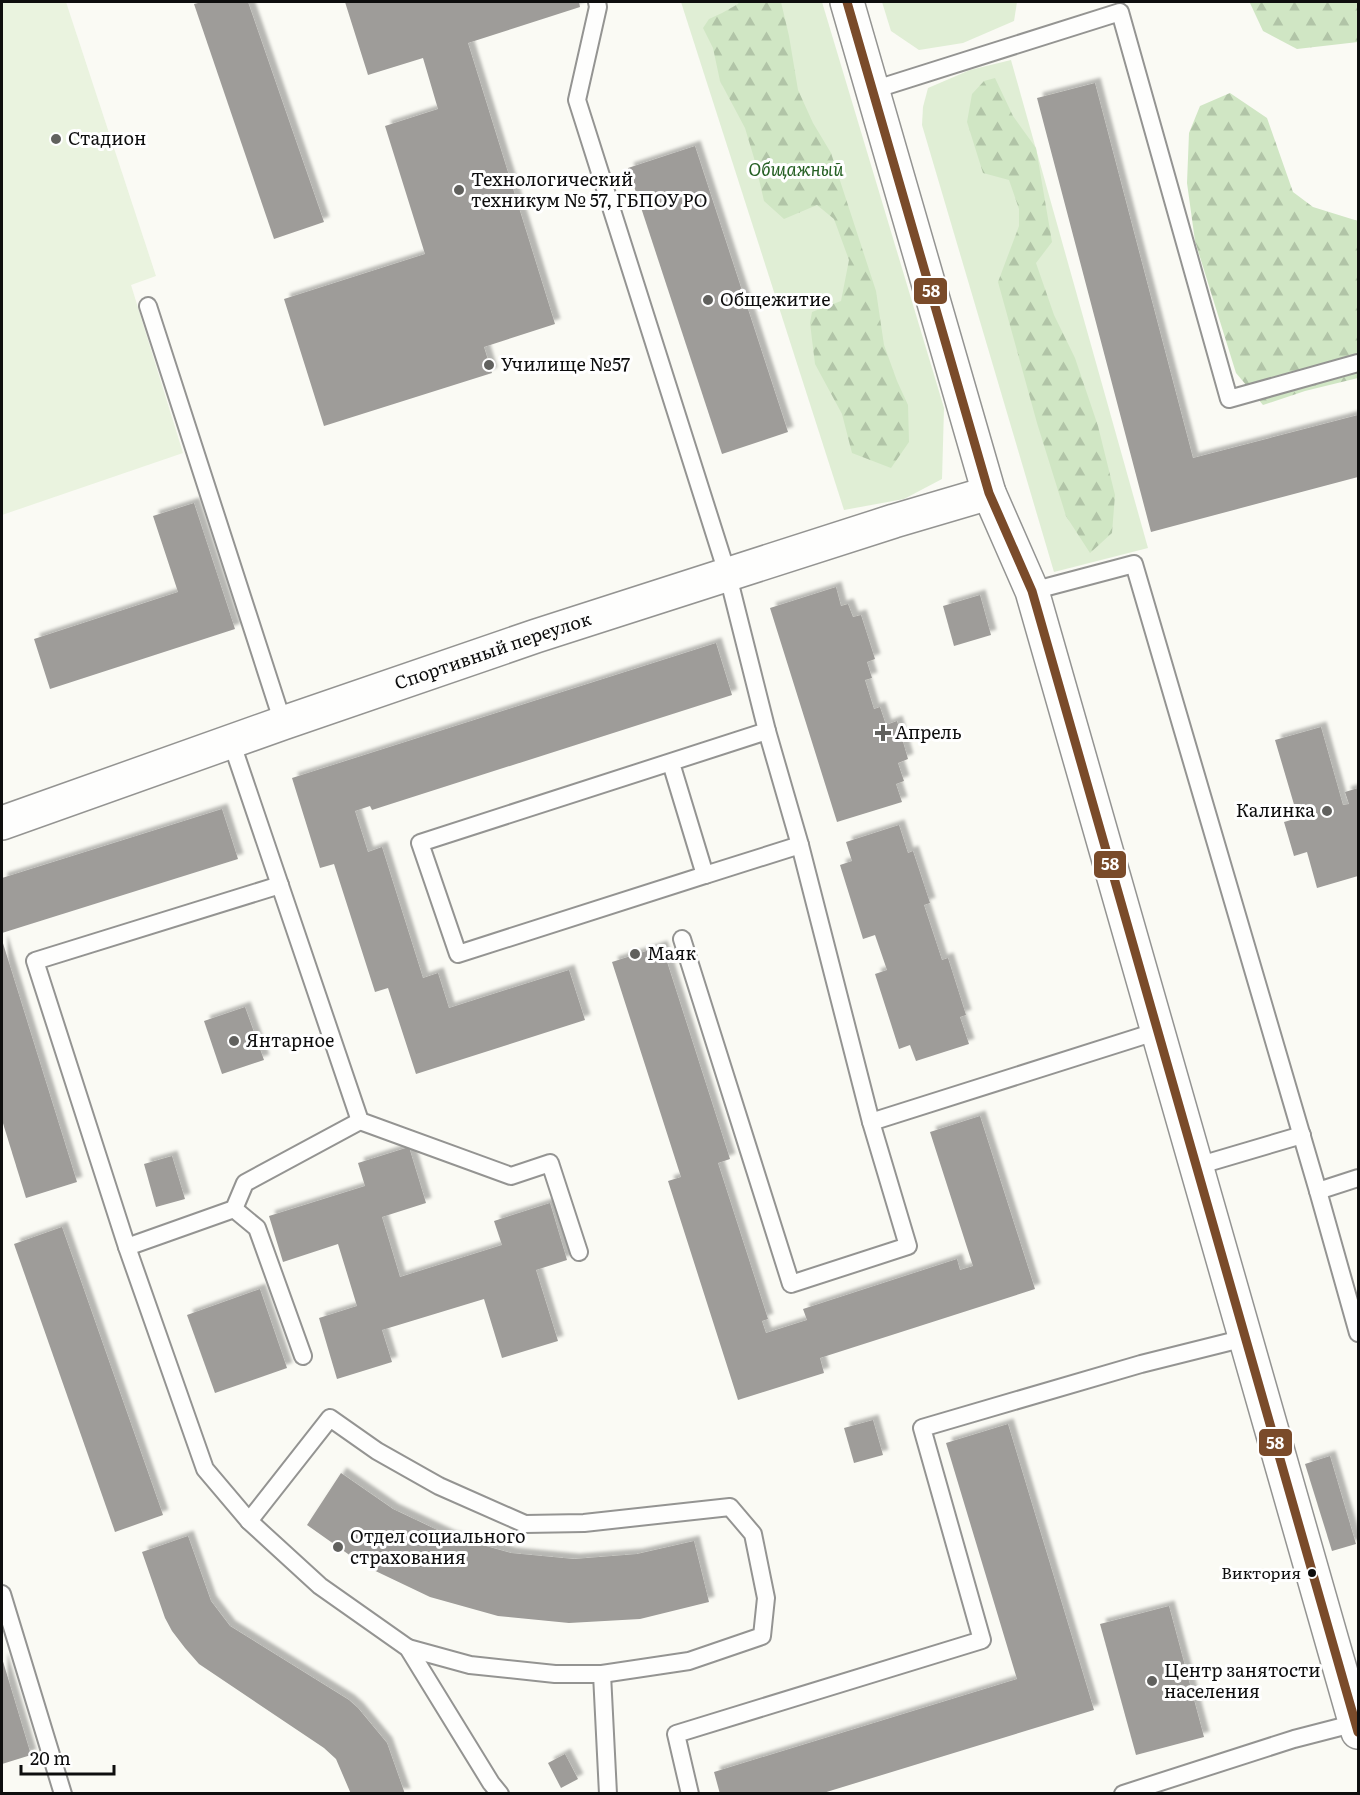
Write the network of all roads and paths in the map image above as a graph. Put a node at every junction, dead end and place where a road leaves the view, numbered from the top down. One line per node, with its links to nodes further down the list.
1 (597, 2): 7 (lane)
2 (847, 2): 3 (street)
3 (873, 90): 5 (lane); 6 (street)
4 (148, 306): 9 (lane)
5 (1359, 363)
6 (989, 493): 7 (street, Спортивный переулок); 8 (street)
7 (728, 576): 9 (street, Спортивный переулок); 10 (lane)
8 (1032, 591): 18 (street); 21 (lane)
9 (283, 723): 11 (street, Спортивный переулок)
10 (767, 731): 12 (lane); 14 (lane)
11 (231, 741): 13 (street, Спортивный переулок); 16 (lane)
12 (671, 763): 15 (lane); 15 (lane)
13 (2, 823)
14 (800, 845): 15 (lane); 20 (lane)
15 (705, 874)
16 (280, 885): 19 (lane); 26 (lane)
17 (682, 939): 20 (lane)
18 (1158, 1031): 20 (lane); 22 (street)
19 (360, 1121): 25 (lane); 27 (lane)
20 (871, 1122)
21 (1302, 1135): 22 (lane); 24 (lane)
22 (1197, 1166): 29 (street)
23 (1359, 1178): 24 (lane)
24 (1318, 1191): 28 (lane)
25 (234, 1209): 26 (lane); 30 (lane)
26 (127, 1247): 31 (lane)
27 (579, 1251)
28 (1359, 1333)
29 (1245, 1338): 35 (street); 39 (lane)
30 (303, 1356)
31 (249, 1521): 33 (lane); 34 (lane)
32 (2, 1594): 36 (lane)
33 (408, 1648): 34 (lane); 37 (lane)
34 (602, 1674): 38 (lane)
35 (1357, 1727): 40 (lane)
36 (63, 1794)
37 (500, 1794)
38 (608, 1794)
39 (690, 1794)
40 (1123, 1794)

